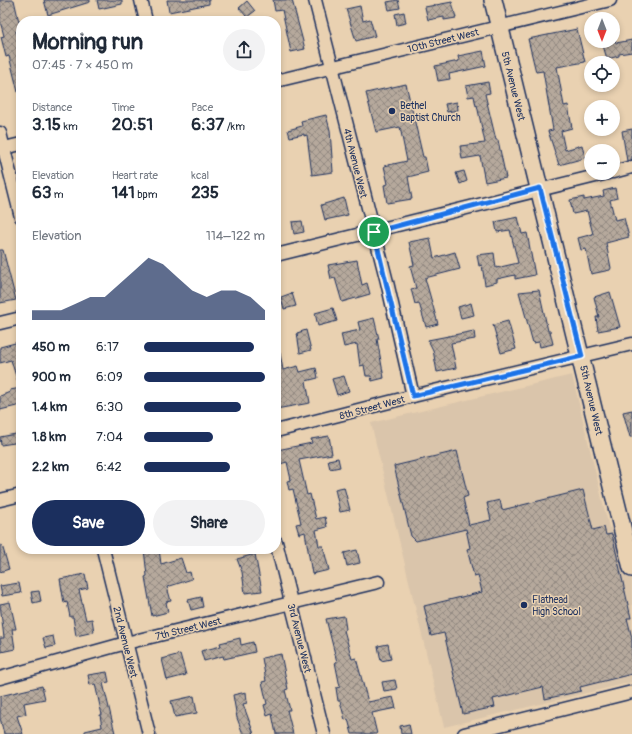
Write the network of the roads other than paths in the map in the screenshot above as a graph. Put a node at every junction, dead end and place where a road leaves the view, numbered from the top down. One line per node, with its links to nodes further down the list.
1 (141, 0): 5 (street)
2 (315, 0): 7 (street, 4th Avenue West)
3 (493, 0): 6 (street, 5th Avenue West)
4 (610, 0): 6 (street, 10th Street West)
5 (145, 16)
6 (499, 26): 7 (street, 10th Street West); 15 (street, 5th Avenue West)
7 (332, 68): 8 (street, 10th Street West); 17 (street, 4th Avenue West)
8 (281, 80)
9 (0, 132): 11 (street)
10 (16, 145): 11 (street)
11 (2, 149): 16 (street)
12 (632, 167): 13 (street)
13 (620, 170)
14 (584, 178): 15 (street)
15 (540, 188): 17 (street); 22 (street, 5th Avenue West)
16 (16, 199)
17 (374, 232): 18 (street); 23 (street, 4th Avenue West)
18 (281, 254)
19 (16, 319): 20 (street)
20 (0, 323)
21 (632, 344): 22 (street, 8th Street West)
22 (582, 356): 23 (street, 8th Street West); 27 (street, 5th Avenue West)
23 (413, 396): 24 (street, 8th Street West)
24 (281, 430)
25 (16, 496): 26 (street)
26 (0, 500)
27 (626, 520): 30 (street, 5th Avenue West)
28 (104, 554): 33 (street, 2nd Avenue West)
29 (279, 554): 32 (street, 3rd Avenue West)
30 (632, 568)
31 (378, 582): 32 (street, 7th Street West)
32 (291, 603): 33 (street, 7th Street West); 38 (street, 3rd Avenue West)
33 (126, 643): 34 (street, 7th Street West); 37 (street, 2nd Avenue West)
34 (0, 678)
35 (632, 692): 36 (street)
36 (500, 730): 39 (street)
37 (149, 734)
38 (324, 734)
39 (464, 734)

